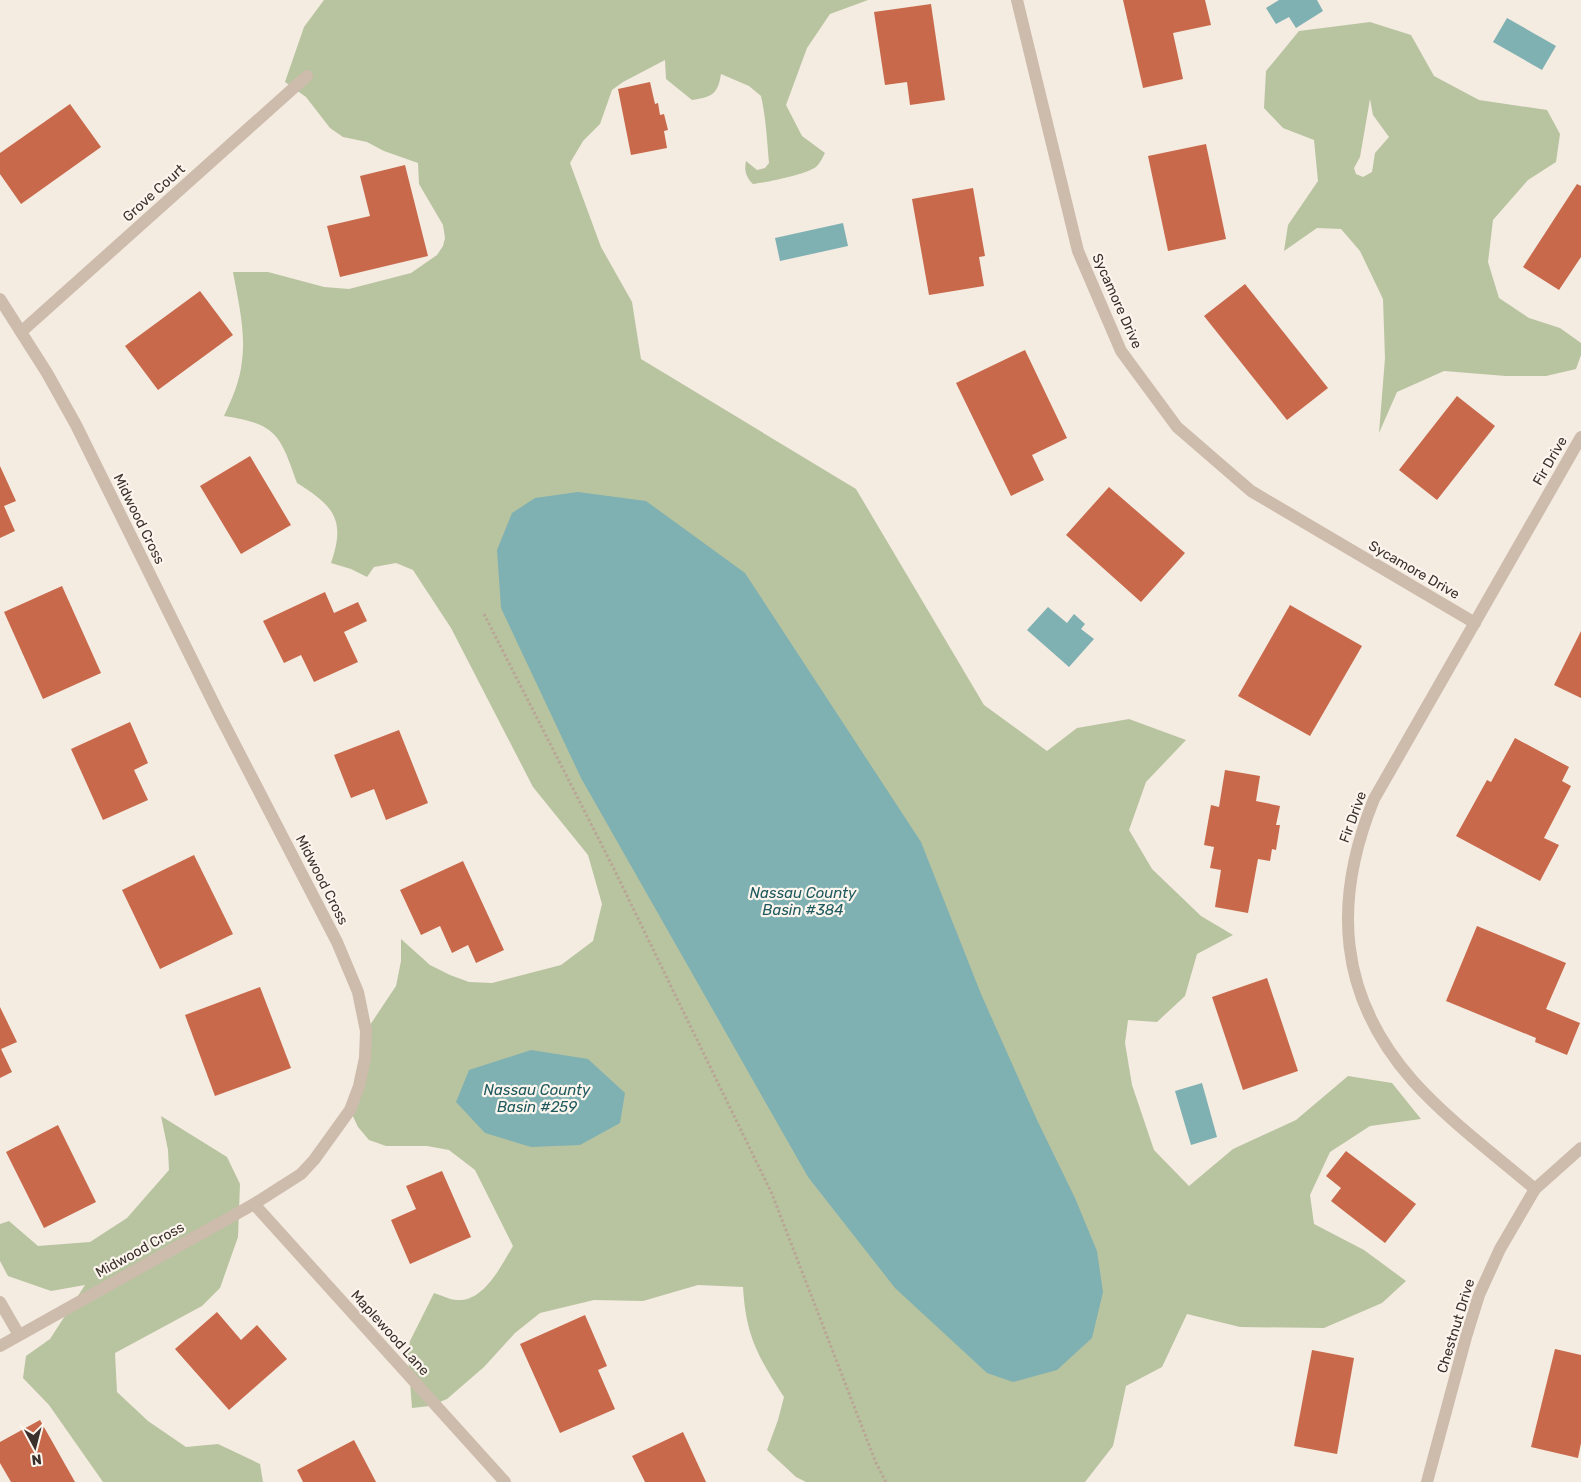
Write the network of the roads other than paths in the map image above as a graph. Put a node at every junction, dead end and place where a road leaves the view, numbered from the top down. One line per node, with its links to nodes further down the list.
1 (1017, 0): 6 (street, Sycamore Drive)
2 (307, 76): 4 (street, Grove Court)
3 (0, 300): 4 (street, Midwood Cross)
4 (22, 332): 9 (street, Midwood Cross)
5 (1581, 437): 6 (street, Fir Drive)
6 (1475, 623): 8 (street, Fir Drive)
7 (1581, 1148): 8 (street, Chestnut Drive)
8 (1535, 1189): 14 (street, Chestnut Drive)
9 (254, 1204): 11 (street, Midwood Cross); 13 (street, Maplewood Lane)
10 (0, 1302): 11 (street)
11 (19, 1335): 12 (street, Midwood Cross)
12 (0, 1346)
13 (505, 1482)
14 (1428, 1482)

